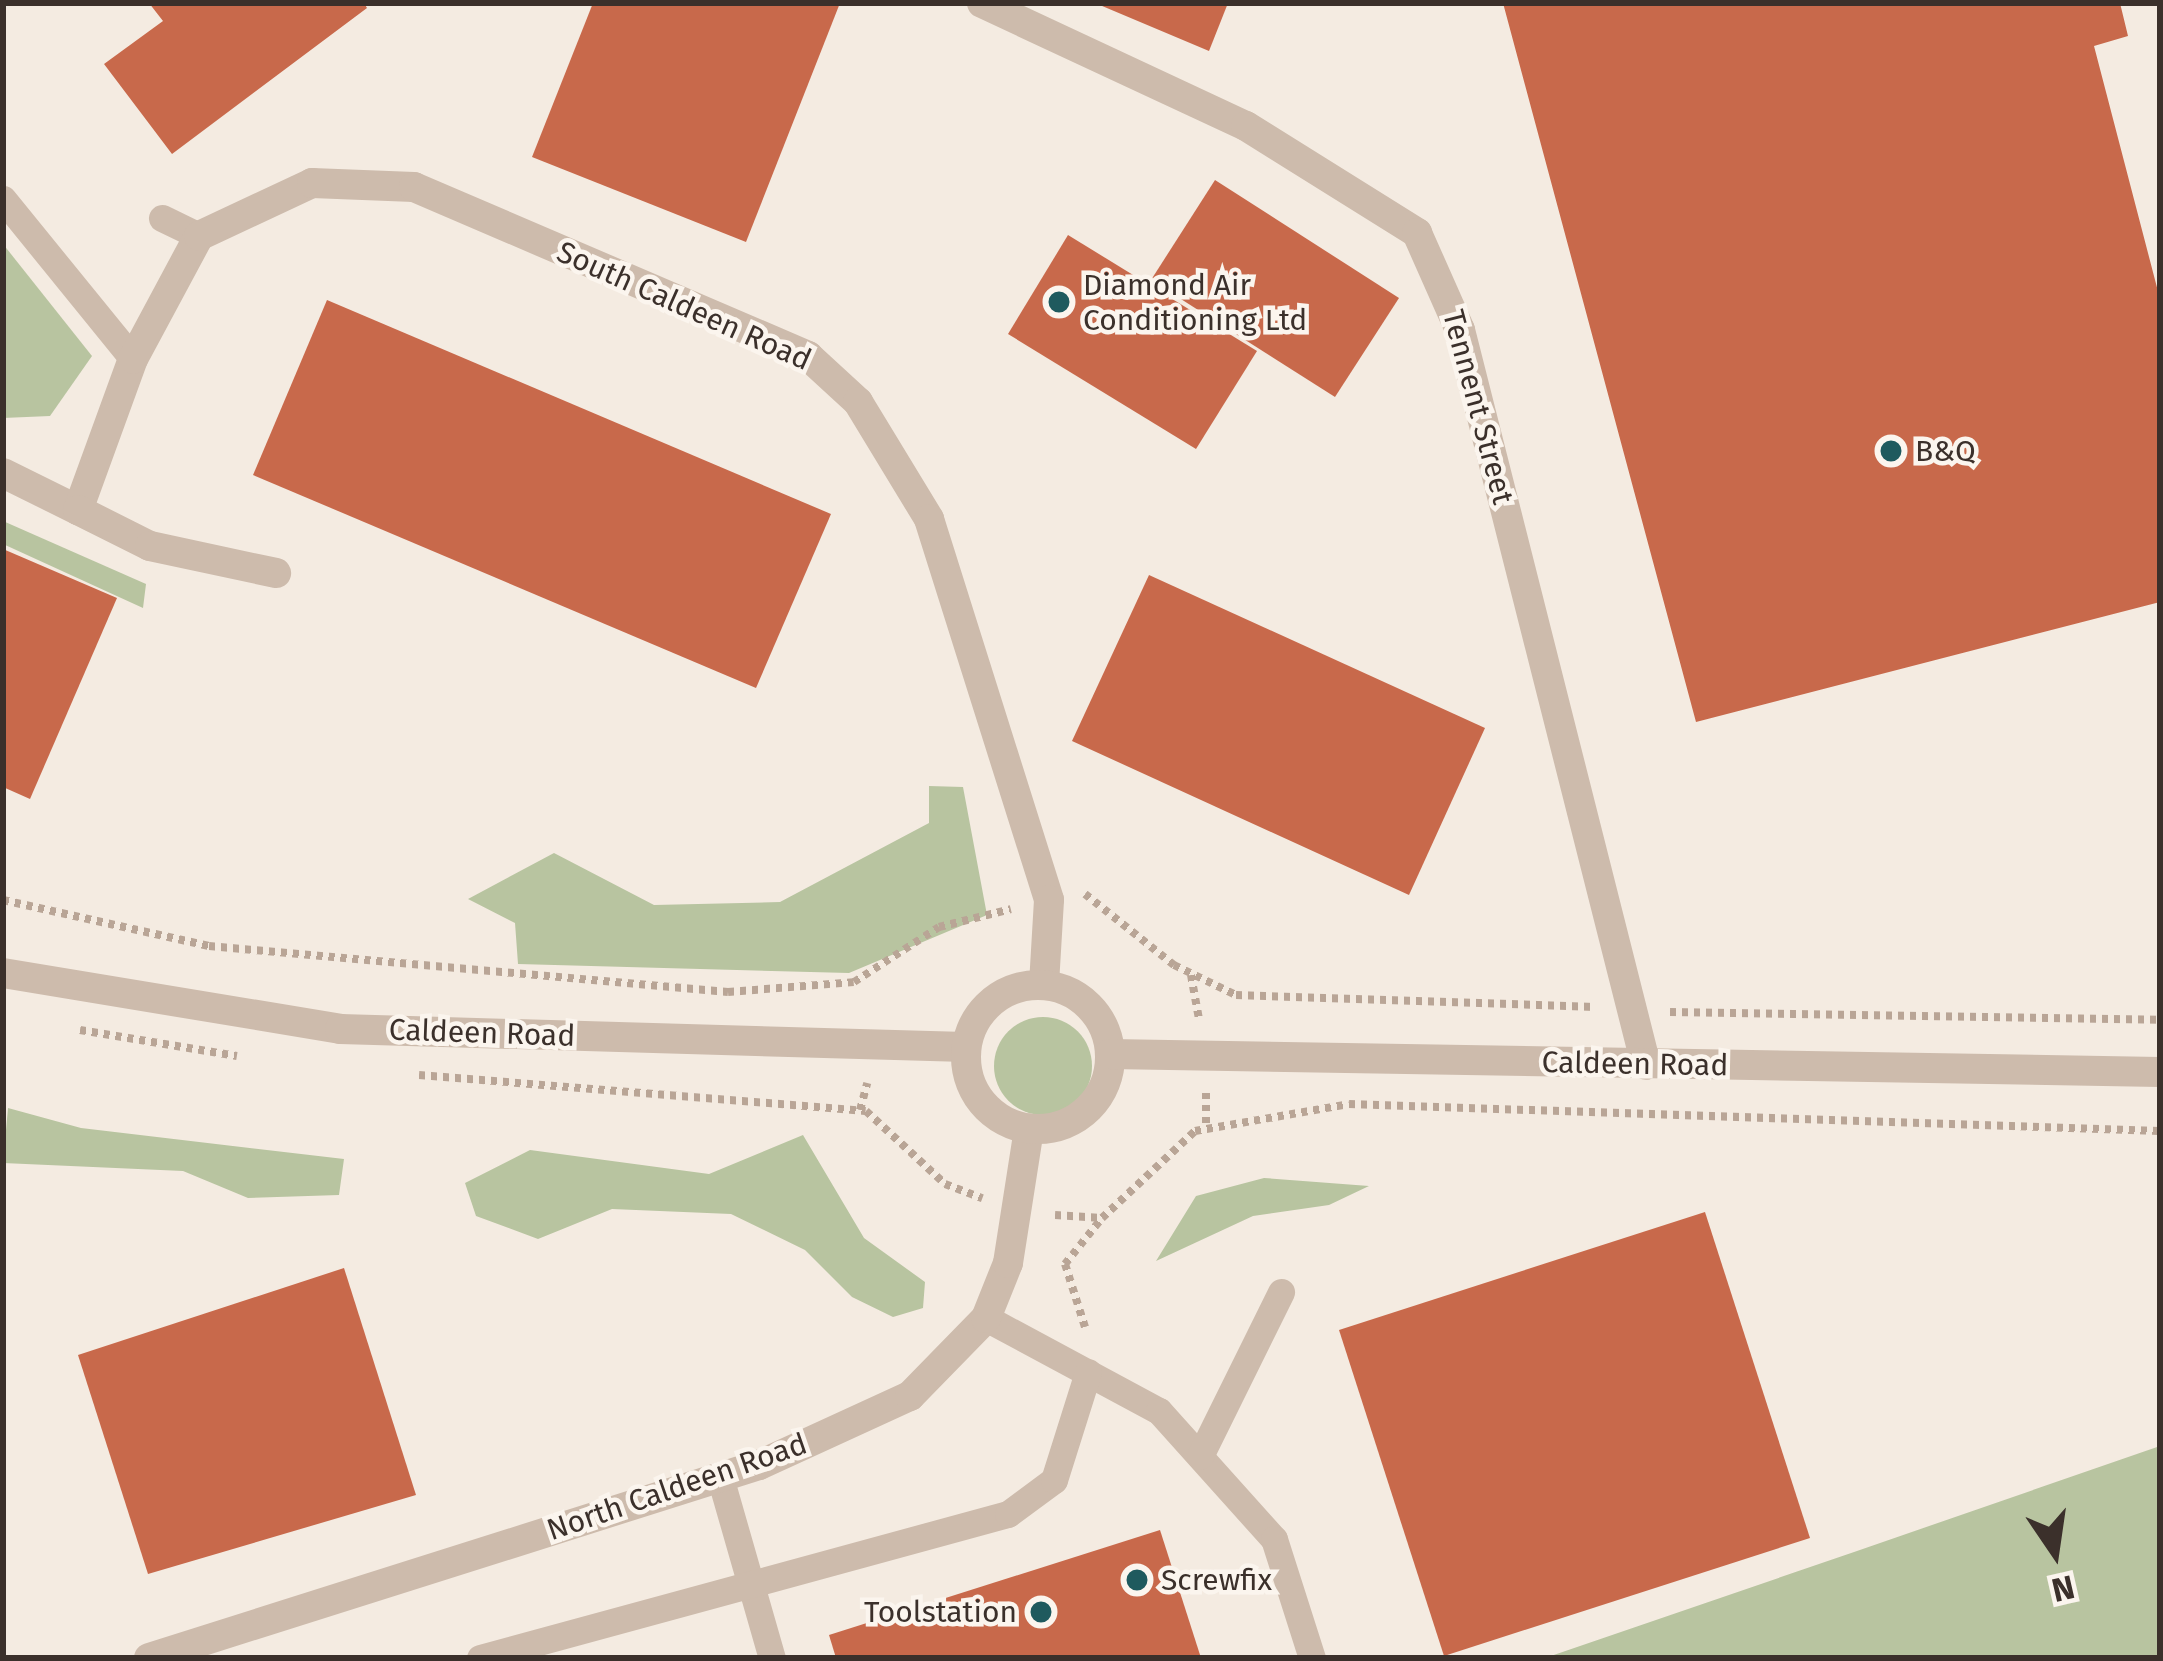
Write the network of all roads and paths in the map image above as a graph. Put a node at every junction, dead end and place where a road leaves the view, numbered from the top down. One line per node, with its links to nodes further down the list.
1 (982, 3): 18 (street, Tennent Street)
2 (3, 199): 5 (lane)
3 (162, 218): 4 (lane)
4 (199, 236): 5 (street); 11 (street, South Caldeen Road)
5 (133, 359): 7 (street)
6 (3, 473): 7 (street)
7 (78, 510): 8 (street)
8 (277, 572)
9 (1084, 894): 11 (path)
10 (3, 900): 11 (path)
11 (1049, 900): 13 (street, South Caldeen Road)
12 (3, 973): 15 (street, Caldeen Road)
13 (1044, 984): 15 (street); 16 (street)
14 (67, 1026): 17 (path)
15 (966, 1046): 21 (street)
16 (1110, 1054): 18 (street, Caldeen Road); 21 (street)
17 (247, 1058)
18 (1646, 1064): 19 (street, Caldeen Road)
19 (2160, 1072)
20 (407, 1075): 23 (path)
21 (1029, 1129): 23 (street, North Caldeen Road)
22 (2160, 1131): 24 (path)
23 (1020, 1212): 24 (path); 26 (street, North Caldeen Road)
24 (1102, 1219): 27 (path)
25 (1281, 1292): 29 (lane)
26 (986, 1318): 28 (lane); 30 (street, North Caldeen Road)
27 (1090, 1336)
28 (1088, 1372): 29 (lane); 31 (lane)
29 (1200, 1456): 35 (lane)
30 (720, 1478): 31 (lane); 32 (street, North Caldeen Road)
31 (752, 1583): 33 (lane); 34 (lane)
32 (149, 1658)
33 (480, 1658)
34 (772, 1658)
35 (1312, 1658)

